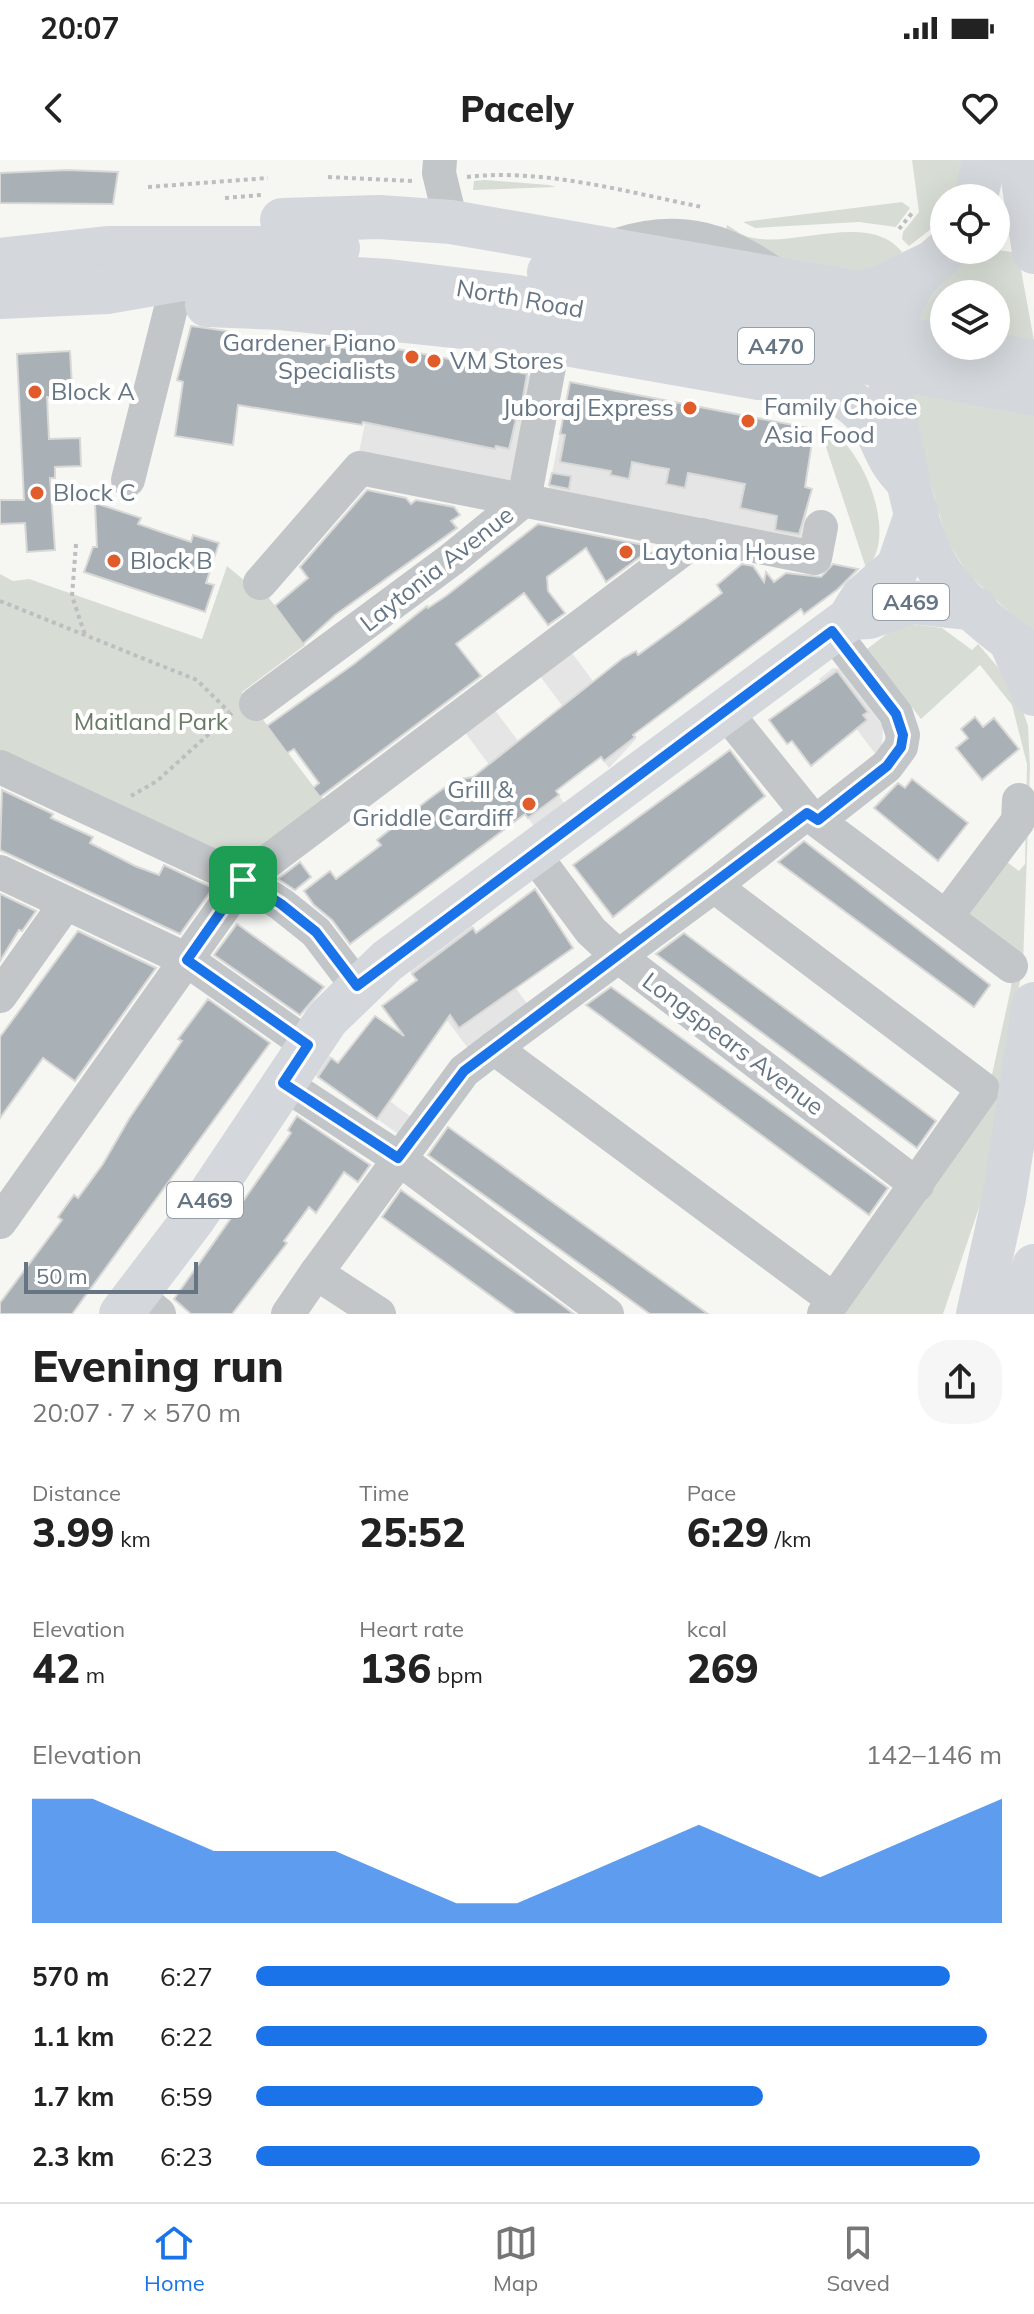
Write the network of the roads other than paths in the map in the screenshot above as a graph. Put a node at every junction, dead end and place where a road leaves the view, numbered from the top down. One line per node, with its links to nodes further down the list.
1 (984, 160): 3 (main road)
2 (1020, 160): 5 (main road)
3 (979, 184)
4 (443, 185): 6 (main road); 9 (main road)
5 (1019, 234)
6 (107, 248): 7 (main road, North Road / A470); 8 (main road, North Road / A470)
7 (0, 260)
8 (254, 261): 11 (main road, North Road / A470); 15 (main road, North Road / A470); 18 (main road, North Road / A470)
9 (930, 261)
10 (931, 264): 20 (main road)
11 (107, 292): 12 (main road, North Road / A470); 13 (main road)
12 (0, 297)
13 (172, 304): 14 (main road); 19 (street)
14 (554, 340): 20 (main road); 21 (street, Laytonia Avenue)
15 (930, 343)
16 (1010, 358): 17 (main road, North Road / A470)
17 (1034, 362)
18 (1034, 394)
19 (127, 480)
20 (912, 496): 25 (main road); 26 (main road, A469)
21 (524, 500): 23 (street); 24 (street); 29 (street, Laytonia Avenue)
22 (821, 527): 23 (street)
23 (702, 535): 36 (street)
24 (260, 583)
25 (976, 609): 26 (main road, A469); 27 (main road)
26 (840, 625): 30 (main road, A469); 33 (street)
27 (1022, 648): 28 (main road)
28 (1034, 694)
29 (241, 709)
30 (724, 710): 33 (street); 34 (main road, A469)
31 (0, 767): 36 (street)
32 (1019, 810): 39 (street)
33 (813, 816): 37 (street); 39 (street)
34 (533, 853): 40 (street, Longspears Avenue); 44 (main road, A469)
35 (0, 872): 38 (street)
36 (243, 880): 41 (street); 44 (street)
37 (714, 886): 40 (street); 50 (street)
38 (66, 903): 41 (street); 43 (street)
39 (946, 917): 42 (street)
40 (618, 956): 47 (street); 50 (street, Longspears Avenue)
41 (187, 960): 46 (street); 52 (street)
42 (1011, 966)
43 (4, 982)
44 (357, 986): 46 (main road, A469)
45 (1034, 1004): 51 (main road)
46 (308, 1045): 48 (main road, A469)
47 (494, 1048): 49 (street); 55 (street)
48 (283, 1083): 49 (street); 56 (main road, A469)
49 (398, 1158): 54 (street); 59 (street)
50 (917, 1185): 55 (street)
51 (1004, 1198): 60 (main road); 61 (main road)
52 (0, 1222)
53 (1034, 1266): 62 (main road)
54 (316, 1273): 57 (street); 58 (street)
55 (829, 1307)
56 (139, 1308)
57 (288, 1314)
58 (379, 1314)
59 (607, 1314)
60 (958, 1314)
61 (978, 1314)
62 (1019, 1314)

